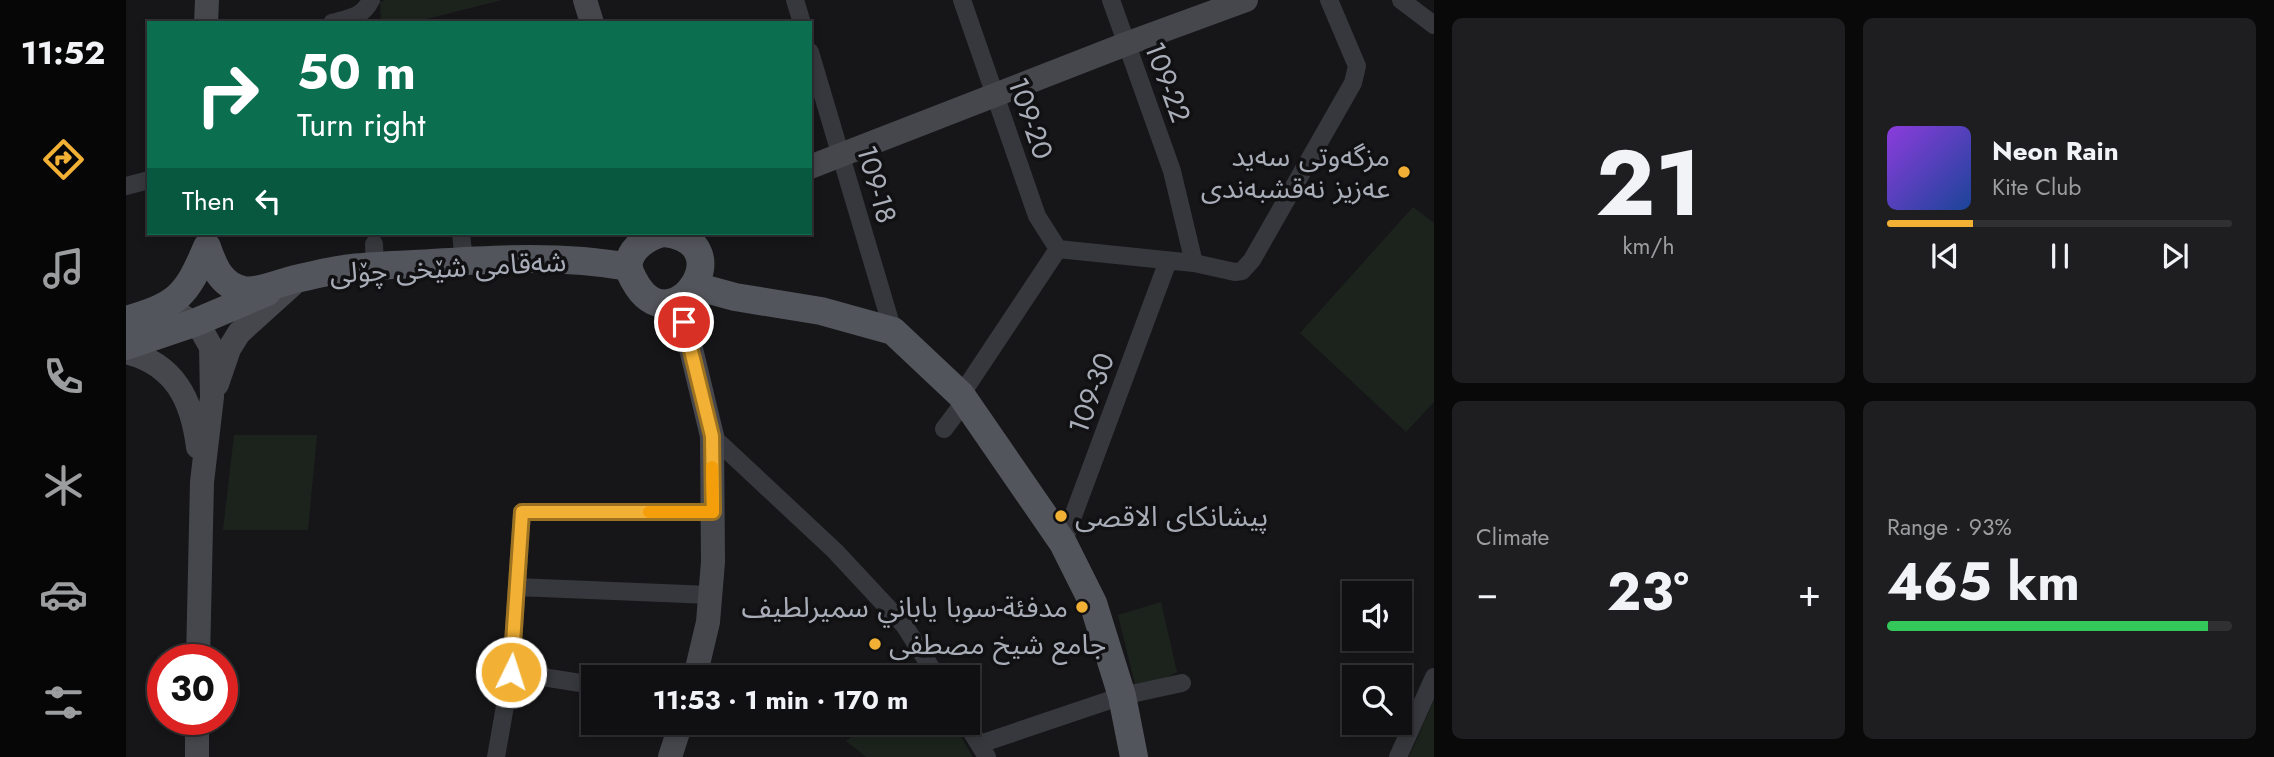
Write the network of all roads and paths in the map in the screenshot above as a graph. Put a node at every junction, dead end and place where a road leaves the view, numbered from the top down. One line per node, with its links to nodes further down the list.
1 (207, 0): 10 (main road)
2 (371, 0): 11 (street)
3 (585, 0): 12 (main road)
4 (795, 0): 13 (street)
5 (962, 0): 17 (street, 109-20)
6 (1111, 0): 15 (street, 109-22)
7 (1246, 0): 15 (main road)
8 (1329, 0): 29 (street)
9 (1401, 0): 14 (street)
10 (206, 21)
11 (339, 21)
12 (591, 21)
13 (801, 21)
14 (1434, 25)
15 (1126, 44): 17 (main road); 29 (street, 109-22)
16 (812, 59): 18 (street, 109-18)
17 (996, 94): 18 (main road); 26 (street, 109-20)
18 (841, 156): 19 (main road); 36 (street, 109-18)
19 (812, 166)
20 (147, 181): 21 (street)
21 (126, 186)
22 (461, 235): 27 (street)
23 (654, 235): 30 (main road)
24 (677, 235): 32 (main road)
25 (207, 240): 31 (main road, شەقامی شێخی چۆلی); 33 (main road)
26 (1058, 249): 28 (street); 39 (street)
27 (464, 261): 30 (main road, شەقامی شێخی چۆلی); 31 (main road, شەقامی شێخی چۆلی)
28 (1168, 261): 29 (street); 44 (street, 109-30)
29 (1194, 263)
30 (629, 267): 32 (main road)
31 (299, 278): 35 (main road); 38 (main road)
32 (687, 293): 36 (main road); 41 (main road)
33 (153, 312): 34 (main road); 35 (main road)
34 (126, 320)
35 (194, 323): 37 (main road); 38 (main road)
36 (893, 331): 39 (main road)
37 (126, 349): 42 (main road)
38 (212, 397): 42 (main road)
39 (963, 398): 40 (street); 44 (main road)
40 (944, 429)
41 (712, 436): 43 (main road); 49 (street)
42 (202, 482): 47 (main road)
43 (713, 512): 45 (street); 46 (main road)
44 (1063, 543): 54 (main road)
45 (517, 587): 46 (street); 50 (street)
46 (710, 595): 48 (main road)
47 (198, 644)
48 (698, 665)
49 (929, 665)
50 (511, 672): 52 (street); 61 (street)
51 (1434, 677): 63 (street)
52 (581, 683)
53 (1182, 683): 54 (street)
54 (1122, 696): 58 (street); 59 (main road)
55 (197, 735): 60 (main road)
56 (677, 735): 62 (main road)
57 (973, 735): 58 (street)
58 (983, 751)
59 (1138, 751)
60 (197, 757)
61 (496, 757)
62 (670, 757)
63 (1398, 757)

